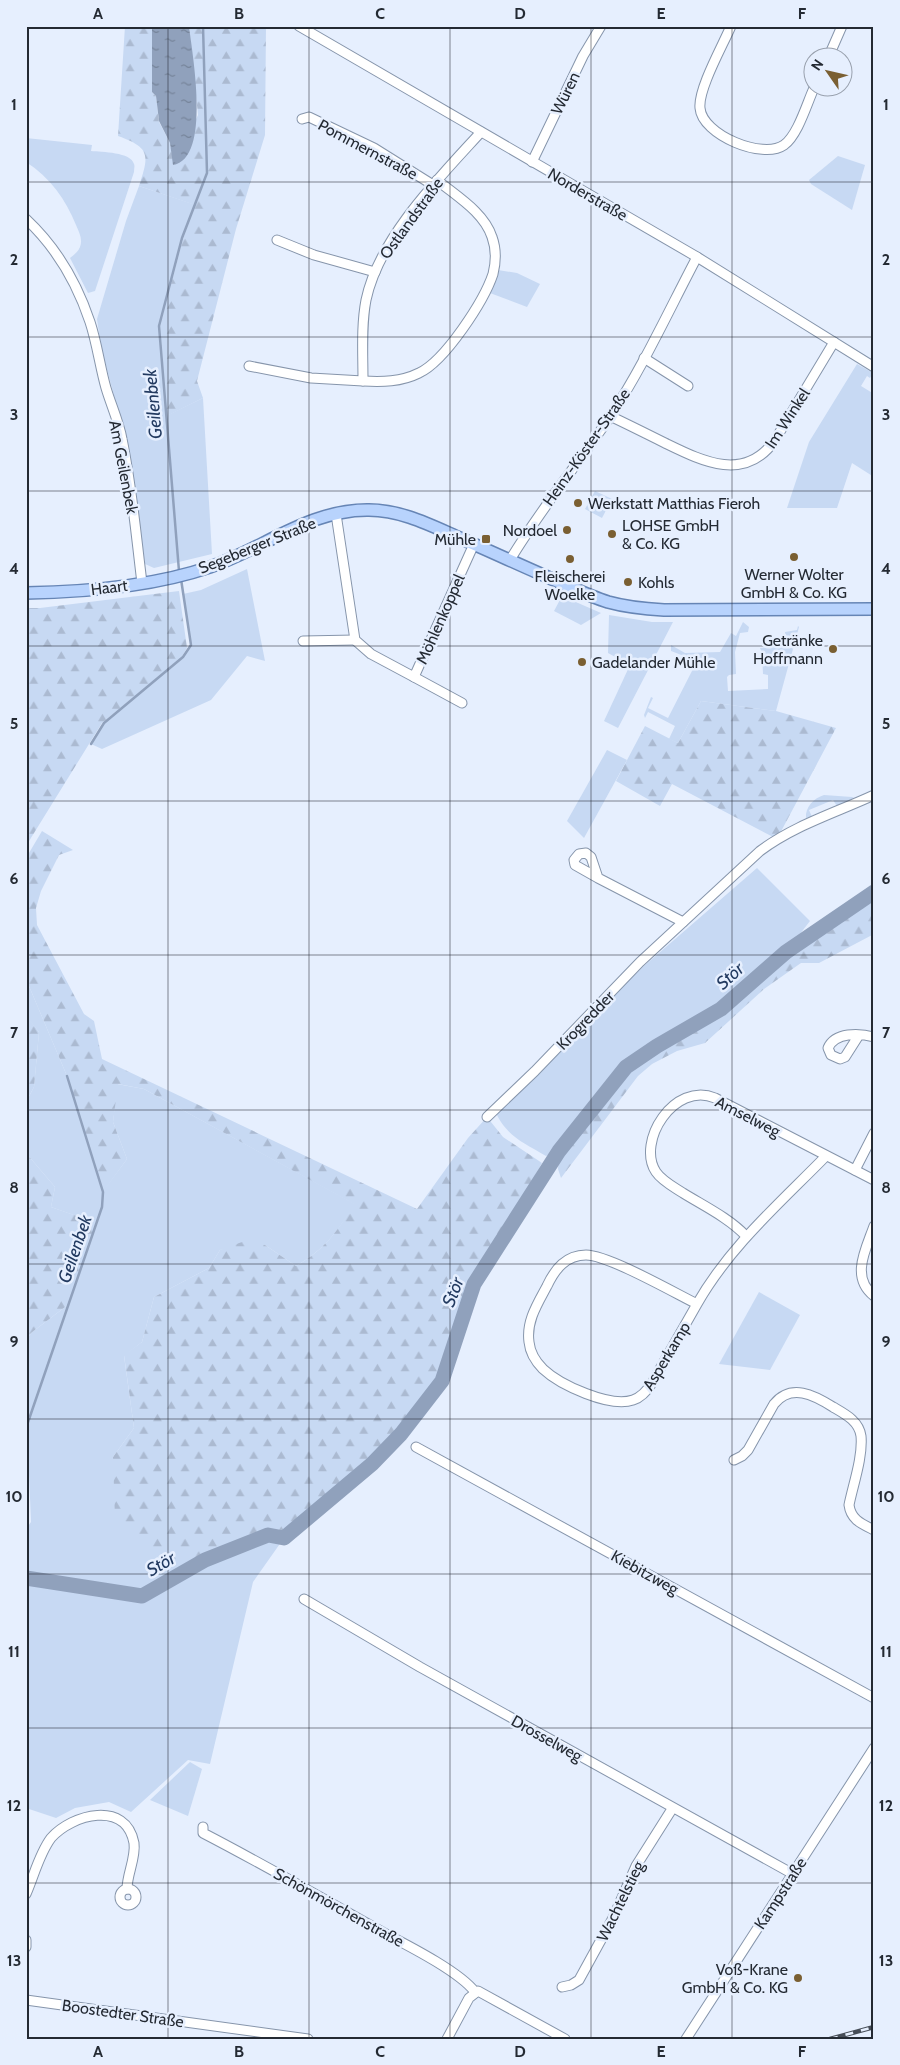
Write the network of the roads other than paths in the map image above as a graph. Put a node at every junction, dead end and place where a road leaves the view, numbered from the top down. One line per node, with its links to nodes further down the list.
1 (298, 26): 8 (street, Norderstraße)
2 (601, 26): 9 (street, Würen)
3 (731, 26): 6 (street)
4 (842, 26): 5 (street)
5 (832, 48)
6 (809, 98)
7 (302, 119): 10 (street, Pommernstraße)
8 (481, 132): 9 (street, Norderstraße); 10 (street, Ostlandstraße)
9 (532, 162): 13 (street, Norderstraße)
10 (435, 183): 14 (street, Ostlandstraße); 19 (street, Pommernstraße)
11 (26, 219): 26 (street, Am Geilenbek)
12 (277, 240): 14 (street)
13 (697, 257): 15 (street, Norderstraße); 16 (street, Heinz-Köster-Straße)
14 (375, 272): 19 (street, Ostlandstraße)
15 (834, 342): 18 (street, Norderstraße); 21 (street, Im Winkel)
16 (644, 358): 20 (street); 21 (street, Heinz-Köster-Straße)
17 (249, 366): 19 (street)
18 (874, 366)
19 (363, 380)
20 (688, 386)
21 (610, 416): 24 (street, Heinz-Köster-Straße)
22 (336, 514): 23 (main road, Segeberger Straße); 25 (main road, Segeberger Straße); 29 (street)
23 (474, 544): 24 (main road, Segeberger Straße); 31 (street, Möhlenkoppel)
24 (510, 560): 28 (main road, Segeberger Straße)
25 (190, 572): 26 (main road, Haart)
26 (142, 583): 27 (main road, Haart)
27 (26, 593)
28 (874, 609)
29 (355, 640): 30 (street); 31 (street, Möhlenkoppel)
30 (303, 641)
31 (414, 677): 32 (street)
32 (462, 703)
33 (874, 794): 35 (street, Krogredder)
34 (598, 878): 35 (street)
35 (683, 922): 38 (street, Krogredder)
36 (859, 1035): 37 (street)
37 (874, 1037)
38 (487, 1117)
39 (874, 1133): 41 (street)
40 (826, 1156): 41 (street); 44 (street, Asperkamp); 44 (street, Amselweg)
41 (855, 1170): 42 (street)
42 (874, 1180)
43 (874, 1226): 45 (street)
44 (746, 1236): 46 (street, Asperkamp)
45 (874, 1296)
46 (697, 1304): 46 (street, Asperkamp)
47 (416, 1447): 51 (street, Kiebitzweg)
48 (734, 1460): 49 (street)
49 (874, 1530)
50 (304, 1599): 53 (street, Drosselweg)
51 (874, 1698)
52 (874, 1748): 55 (street, Kampstraße)
53 (672, 1809): 55 (street, Drosselweg); 60 (street, Wachtelstieg)
54 (203, 1827): 61 (street, Schönmörchenstraße)
55 (792, 1874): 66 (street, Kampstraße)
56 (127, 1889): 57 (street)
57 (26, 1894)
58 (26, 1940): 59 (street)
59 (26, 1947)
60 (562, 1986)
61 (475, 1992): 64 (street); 65 (street, Schönmörchenstraße)
62 (26, 2000): 63 (street, Boostedter Straße)
63 (308, 2039)
64 (447, 2039)
65 (565, 2039)
66 (686, 2039)

